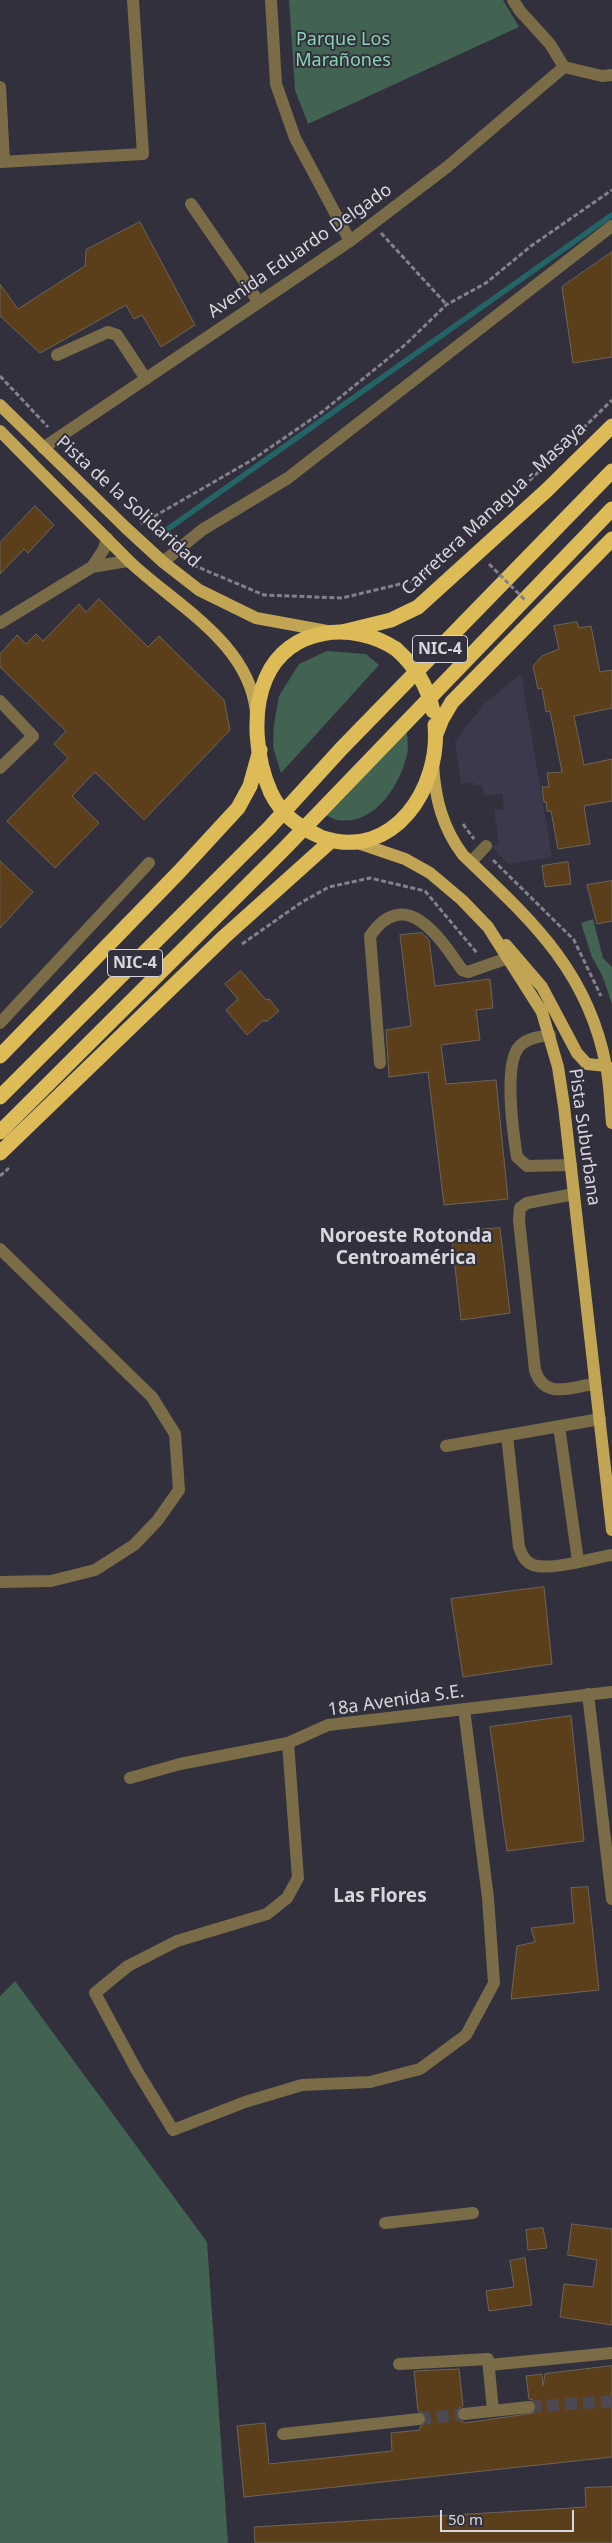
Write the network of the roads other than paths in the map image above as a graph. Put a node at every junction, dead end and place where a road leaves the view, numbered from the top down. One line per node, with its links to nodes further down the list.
1 (133, 0): 7 (street)
2 (271, 0): 10 (street)
3 (513, 0): 4 (street)
4 (564, 67): 5 (street); 10 (street, Avenida Eduardo Delgado)
5 (612, 75)
6 (0, 87): 7 (street)
7 (2, 162)
8 (191, 204): 11 (street)
9 (612, 226): 23 (street)
10 (350, 241): 11 (street, Avenida Eduardo Delgado)
11 (258, 302): 13 (street, Avenida Eduardo Delgado)
12 (57, 355): 13 (street)
13 (146, 379): 17 (street, Avenida Eduardo Delgado)
14 (0, 405): 17 (main road, Pista de la Solidaridad)
15 (612, 426): 26 (highway, Carretera Managua - Masaya)
16 (2, 436): 20 (main road, Pista de la Solidaridad)
17 (43, 448): 23 (main road, Pista de la Solidaridad)
18 (612, 471): 45 (highway, NIC-4)
19 (612, 509): 47 (highway, NIC-4)
20 (107, 538): 22 (main road, Pista de la Solidaridad); 24 (street)
21 (612, 539): 29 (highway)
22 (131, 562): 24 (street); 28 (main road, Pista de la Solidaridad)
23 (163, 562): 26 (main road, Pista de la Solidaridad)
24 (92, 567): 25 (street)
25 (0, 623)
26 (336, 632): 28 (highway, Carretera Managua - Masaya); 29 (highway, bridge)
27 (0, 701): 32 (street)
28 (258, 729): 30 (highway, Carretera Managua - Masaya)
29 (436, 734): 31 (highway)
30 (260, 750): 33 (highway, Carretera Managua - Masaya, bridge); 42 (highway)
31 (433, 764): 34 (highway); 36 (main road, Pista Suburbana)
32 (0, 768)
33 (325, 838): 34 (highway); 48 (highway)
34 (353, 841): 38 (main road, Pista Suburbana)
35 (486, 846): 36 (street)
36 (471, 862): 44 (main road, Pista Suburbana)
37 (149, 863): 40 (street)
38 (488, 927): 39 (main road, Pista Suburbana); 44 (main road)
39 (508, 958): 41 (main road, Pista Suburbana); 43 (street)
40 (0, 1023)
41 (550, 1035): 49 (main road, Pista Suburbana); 49 (street)
42 (0, 1056)
43 (380, 1063)
44 (609, 1066): 46 (main road, Pista Suburbana)
45 (0, 1097)
46 (612, 1123)
47 (0, 1132)
48 (0, 1153)
49 (571, 1165): 50 (main road, Pista Suburbana)
50 (574, 1194): 52 (main road, Pista Suburbana); 52 (street)
51 (0, 1248): 60 (street)
52 (594, 1384): 53 (main road, Pista Suburbana)
53 (600, 1419): 54 (street); 57 (main road, Pista Suburbana)
54 (559, 1426): 55 (street); 59 (street)
55 (507, 1435): 56 (street); 59 (street)
56 (446, 1446)
57 (612, 1530)
58 (612, 1555): 59 (street)
59 (578, 1561)
60 (0, 1582)
61 (612, 1692): 62 (street, 18a Avenida S.E.)
62 (588, 1694): 63 (street, 18a Avenida S.E.); 66 (street)
63 (464, 1709): 64 (street, 18a Avenida S.E.); 64 (street)
64 (288, 1743): 65 (street, 18a Avenida S.E.)
65 (130, 1778)
66 (608, 1824): 67 (street)
67 (612, 1899)
68 (473, 2213): 69 (street)
69 (385, 2223)
70 (612, 2353): 72 (street)
71 (399, 2364): 72 (street)
72 (489, 2365): 74 (street)
73 (529, 2407): 74 (street)
74 (493, 2411): 75 (street)
75 (464, 2414)
76 (419, 2419): 77 (street)
77 (283, 2434)

